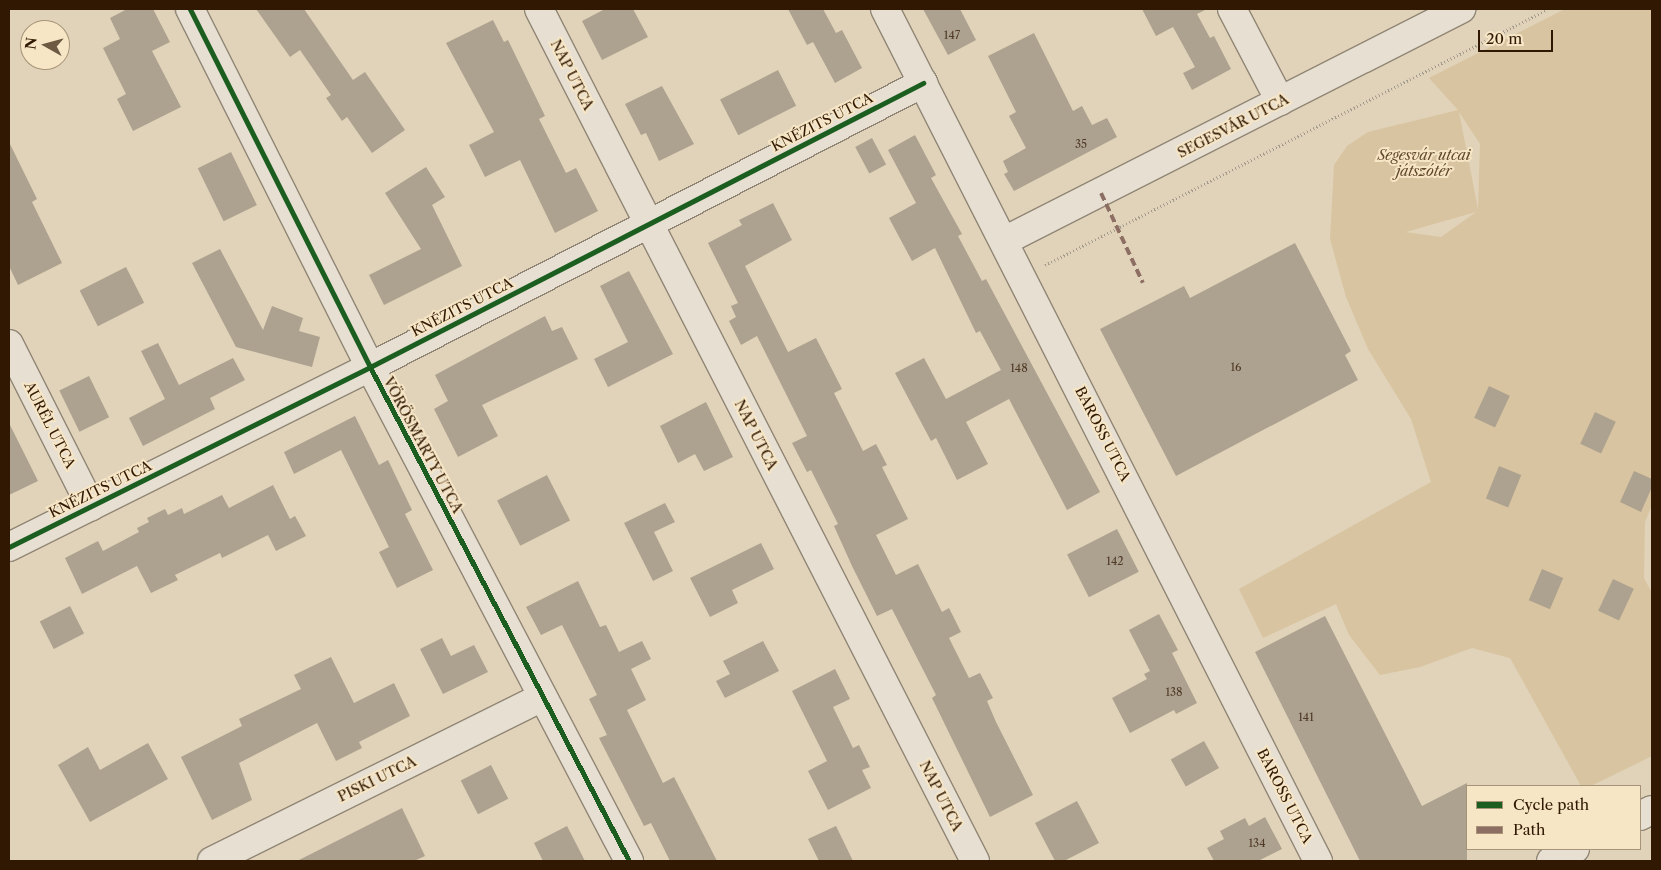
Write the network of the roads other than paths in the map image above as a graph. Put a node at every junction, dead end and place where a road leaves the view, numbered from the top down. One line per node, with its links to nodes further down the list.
1 (190, 9): 11 (street, VÖRÖSMARTY UTCA)
2 (539, 9): 8 (street, NAP UTCA)
3 (885, 9): 6 (street, BAROSS UTCA)
4 (1232, 9): 7 (street)
5 (1461, 9): 7 (street, SEGESVÁR UTCA)
6 (923, 82): 8 (street, KNÉZITS UTCA); 9 (street, BAROSS UTCA)
7 (1280, 102): 9 (street, SEGESVÁR UTCA)
8 (648, 225): 11 (street, KNÉZITS UTCA); 18 (street, NAP UTCA)
9 (1004, 241): 19 (street, BAROSS UTCA)
10 (9, 344): 12 (street, AURÉL UTCA)
11 (370, 367): 12 (street, KNÉZITS UTCA); 14 (street, VÖRÖSMARTY UTCA)
12 (91, 506): 13 (street, KNÉZITS UTCA)
13 (9, 546)
14 (542, 697): 16 (street, PISKI UTCA); 17 (street, VÖRÖSMARTY UTCA)
15 (1573, 850): 20 (street)
16 (212, 861)
17 (629, 861)
18 (975, 861)
19 (1318, 861)
20 (1551, 861)

